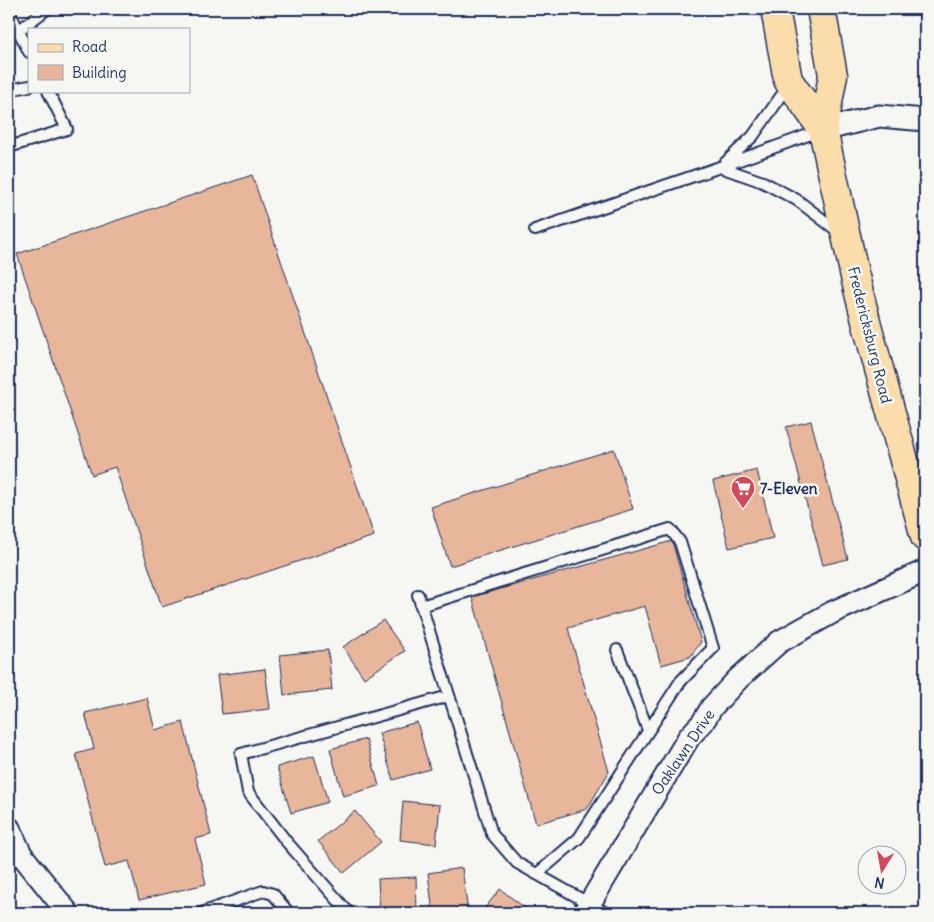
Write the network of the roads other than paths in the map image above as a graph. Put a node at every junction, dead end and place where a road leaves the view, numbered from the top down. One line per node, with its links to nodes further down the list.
1 (48, 9): 5 (lane)
2 (775, 9): 7 (main road, Fredericksburg Road)
3 (821, 9): 12 (main road, Fredericksburg Road)
4 (9, 11): 5 (lane)
5 (14, 32): 6 (lane)
6 (28, 51)
7 (788, 80): 12 (main road, Fredericksburg Road); 14 (lane)
8 (28, 86): 9 (lane)
9 (9, 90)
10 (48, 92): 13 (lane)
11 (925, 120): 12 (street)
12 (823, 130): 14 (lane); 16 (main road, Fredericksburg Road)
13 (9, 147)
14 (720, 167): 15 (lane); 16 (lane)
15 (535, 230)
16 (846, 238): 17 (main road, Fredericksburg Road)
17 (925, 537)
18 (925, 571): 26 (street, Oaklawn Drive)
19 (418, 595): 20 (lane)
20 (421, 606): 22 (lane); 23 (lane)
21 (617, 650): 23 (lane)
22 (449, 696): 25 (lane); 30 (lane)
23 (648, 730): 25 (lane)
24 (9, 828): 27 (street)
25 (537, 874): 26 (lane)
26 (593, 910)
27 (68, 913)
28 (201, 913): 29 (lane)
29 (290, 913)
30 (349, 913)

